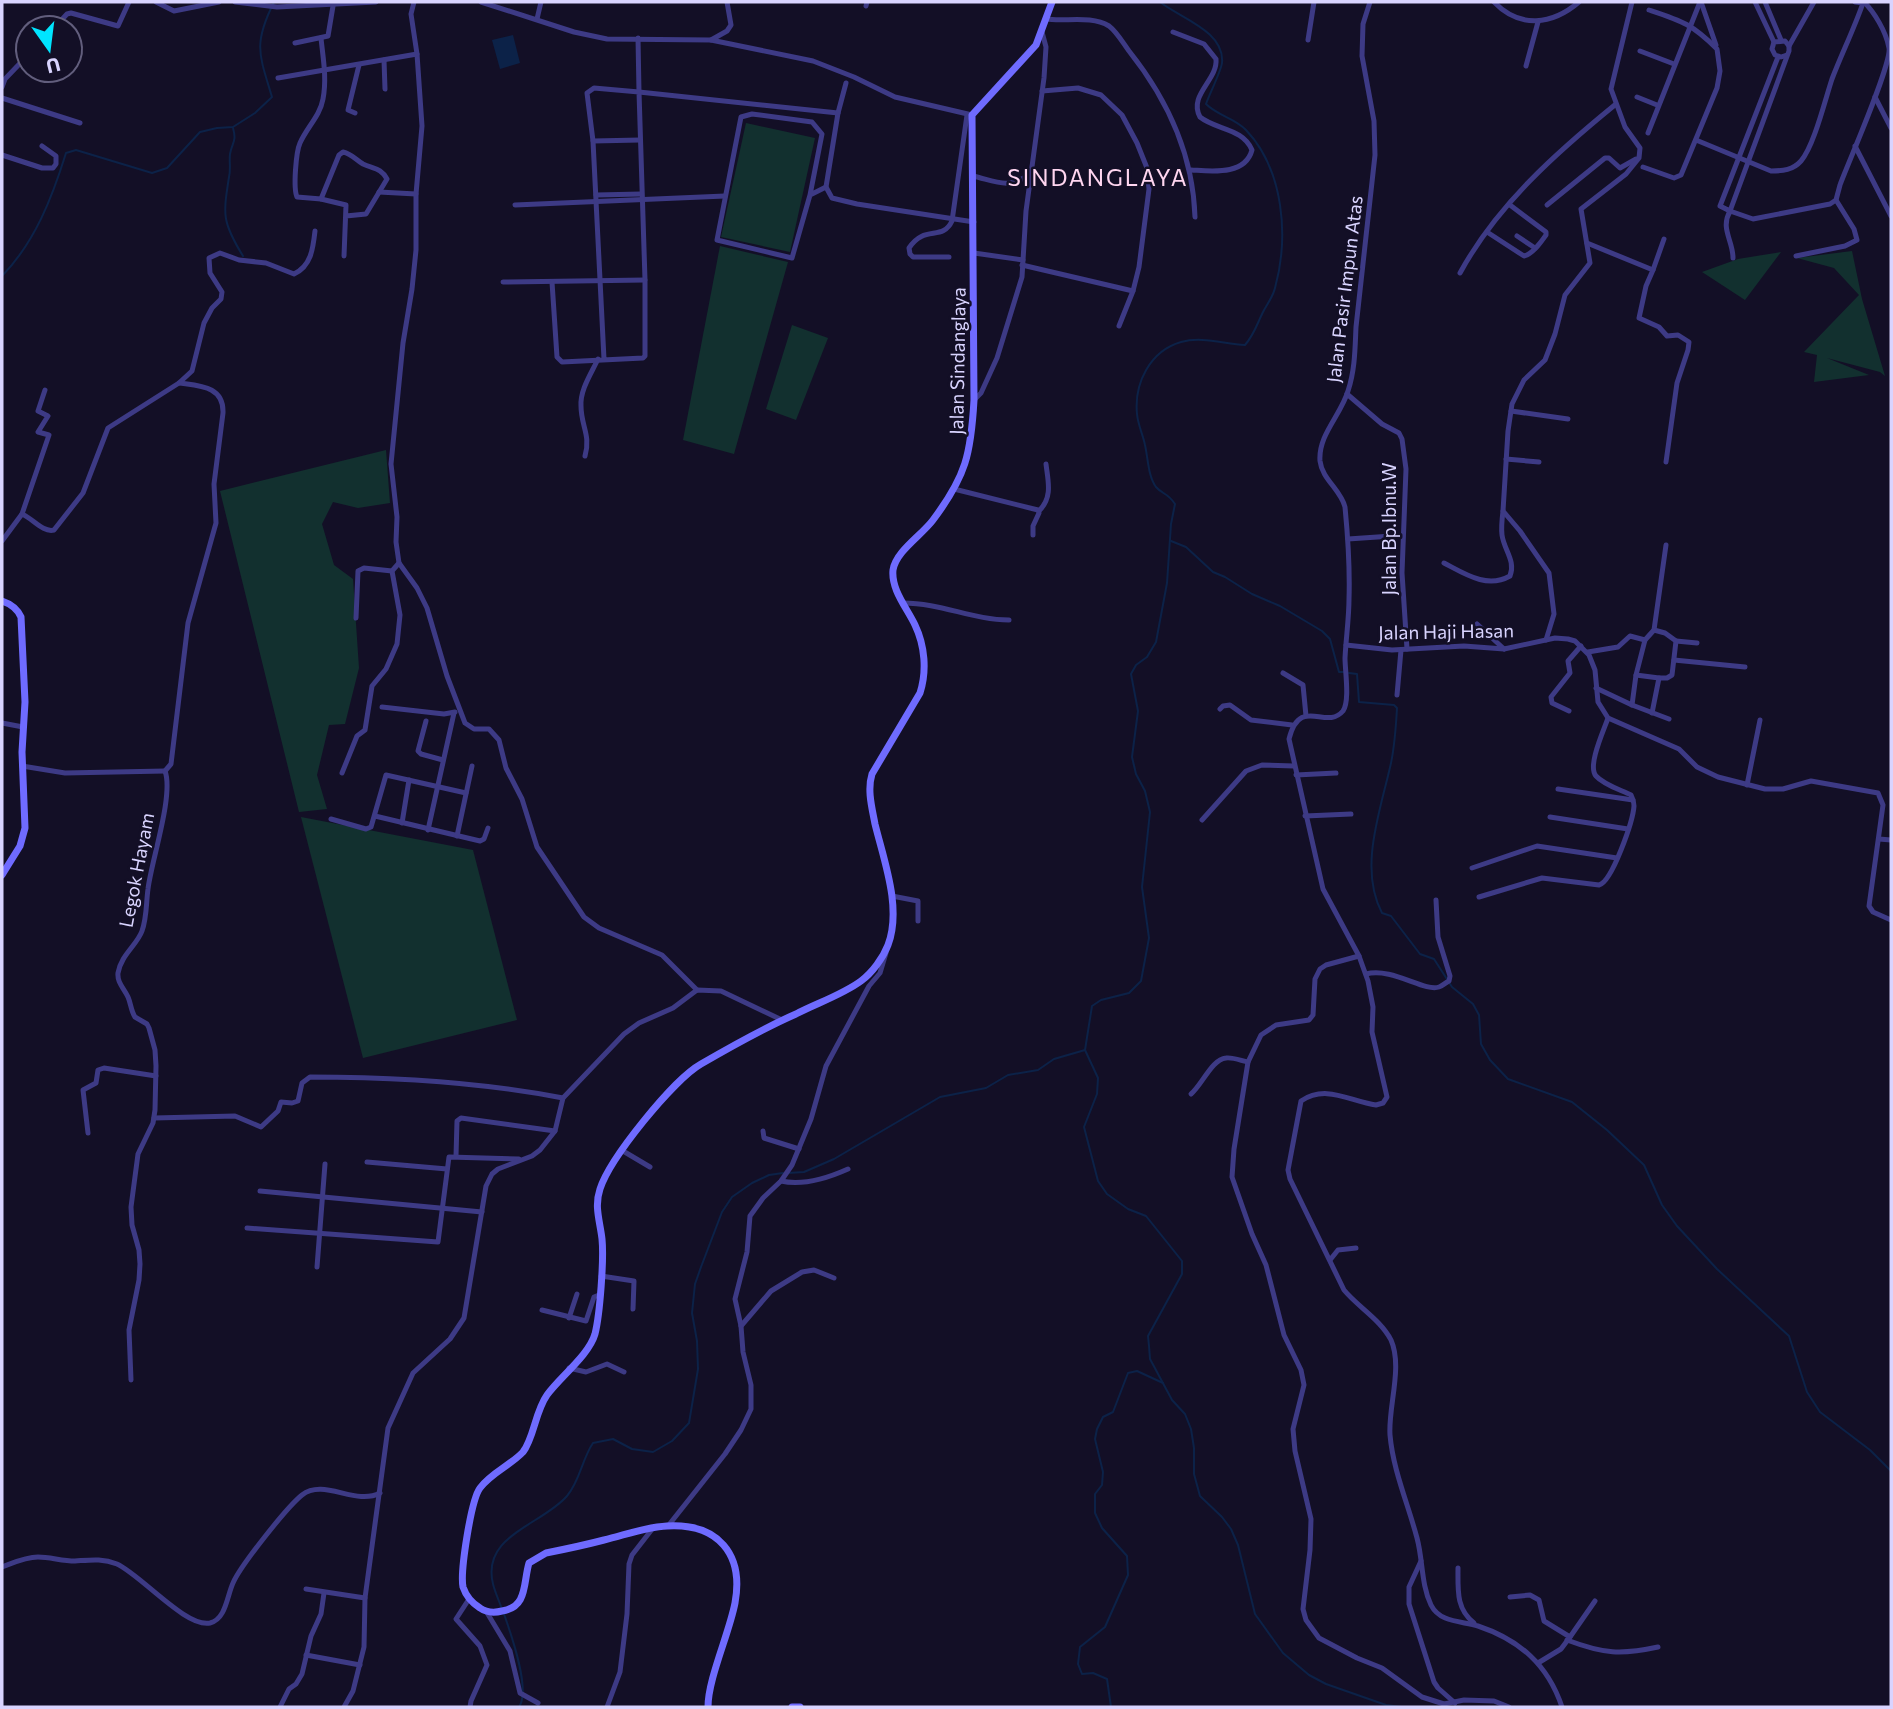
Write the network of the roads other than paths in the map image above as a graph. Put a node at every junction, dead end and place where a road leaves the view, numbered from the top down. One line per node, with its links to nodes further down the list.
1 (129, 2): 26 (street)
2 (156, 2): 3 (street)
3 (219, 2)
4 (235, 2): 22 (street)
5 (376, 2): 24 (street)
6 (414, 2): 42 (street)
7 (481, 2): 27 (street)
8 (541, 2): 27 (street)
9 (727, 2): 35 (street)
10 (1052, 2): 28 (street)
11 (1314, 2): 36 (street)
12 (1370, 2): 124 (street, Jalan Pasir Impun Atas)
13 (1494, 2): 29 (street)
14 (1579, 2): 23 (street)
15 (1632, 2): 62 (street)
16 (1700, 2): 30 (street); 40 (street)
17 (1755, 2): 37 (street)
18 (1765, 2): 37 (street)
19 (1814, 2): 39 (street)
20 (1855, 2): 21 (street)
21 (1863, 2): 50 (street); 78 (street)
22 (261, 4): 24 (street)
23 (1570, 5): 29 (street)
24 (333, 6): 33 (street)
25 (1648, 10): 30 (street)
26 (84, 17)
27 (537, 19): 34 (street)
28 (1046, 19): 31 (street); 80 (street)
29 (1538, 22): 48 (street)
30 (1690, 24): 40 (street); 46 (street)
31 (1042, 32): 57 (street); 66 (street)
32 (1173, 32): 80 (street)
33 (321, 38): 38 (street); 49 (street)
34 (638, 38): 35 (street); 58 (street)
35 (711, 40): 66 (street)
36 (1308, 40)
37 (1778, 41): 39 (street); 44 (street)
38 (295, 43)
39 (1789, 46): 43 (street)
40 (1717, 49): 70 (street)
41 (1640, 51): 46 (street)
42 (417, 54): 45 (street); 85 (street)
43 (1787, 55): 44 (street); 78 (street)
44 (1778, 57): 77 (street)
45 (384, 60): 47 (street); 56 (street)
46 (1674, 64): 63 (street)
47 (359, 65): 49 (street); 64 (street)
48 (1526, 66)
49 (325, 70): 53 (street); 90 (street)
50 (1883, 71): 51 (street); 59 (street)
51 (1891, 75)
52 (3, 77): 55 (street)
53 (278, 78)
54 (846, 83): 65 (street)
55 (2, 87)
56 (385, 89)
57 (1042, 91): 81 (street); 119 (street)
58 (639, 92): 65 (street); 71 (street); 72 (street)
59 (1875, 96): 68 (street); 74 (street)
60 (1637, 97): 63 (street)
61 (2, 98): 67 (street)
62 (1616, 104): 76 (street); 93 (street)
63 (1657, 105): 69 (street)
64 (355, 113)
65 (838, 113): 83 (street)
66 (970, 115): 82 (street, Jalan Sindanglaya); 99 (street)
67 (80, 123)
68 (1891, 128)
69 (1648, 133)
70 (1696, 140): 77 (street); 79 (street)
71 (593, 141): 72 (street); 89 (street)
72 (640, 141): 87 (street)
73 (42, 146): 75 (street)
74 (1855, 146): 91 (street); 97 (street)
75 (2, 155)
76 (1639, 158): 94 (street); 105 (street)
77 (1739, 159): 78 (street); 95 (street)
78 (1748, 162): 95 (street)
79 (1643, 167)
80 (1191, 170): 98 (street)
81 (1031, 173): 82 (street); 112 (street)
82 (973, 176): 100 (street, Jalan Sindanglaya)
83 (826, 187): 86 (street); 99 (street)
84 (379, 192): 85 (street); 90 (street); 96 (street)
85 (416, 194): 142 (street)
86 (810, 195): 88 (street); 88 (street)
87 (641, 196): 88 (street); 89 (street); 115 (street)
88 (726, 196)
89 (596, 198): 92 (street); 116 (street)
90 (321, 199): 96 (street)
91 (1836, 200): 95 (street); 109 (street)
92 (515, 205)
93 (1510, 205): 102 (street); 106 (street)
94 (1547, 205)
95 (1730, 211): 111 (street)
96 (346, 216): 108 (street)
97 (1891, 216)
98 (1195, 217)
99 (952, 220): 100 (street); 110 (street)
100 (974, 222): 107 (street, Jalan Sindanglaya)
101 (315, 232): 122 (street)
102 (1487, 232): 106 (street); 114 (street)
103 (1517, 236): 106 (street)
104 (1664, 239): 113 (street)
105 (1587, 243): 113 (street); 126 (street)
106 (1535, 248)
107 (974, 253): 112 (street); 125 (street, Jalan Sindanglaya)
108 (344, 256)
109 (1796, 256)
110 (949, 257)
111 (1733, 258)
112 (1023, 262): 119 (street); 125 (street)
113 (1653, 270): 131 (street)
114 (1460, 273)
115 (645, 280): 116 (street); 121 (street)
116 (599, 281): 118 (street); 121 (street)
117 (502, 282): 118 (street)
118 (552, 282): 121 (street)
119 (1133, 291): 120 (street)
120 (1119, 326)
121 (601, 359): 128 (street)
122 (179, 383): 136 (street); 186 (street, Legok Hayam)
123 (45, 390): 136 (street)
124 (1347, 394): 139 (street, Jalan Pasir Impun Atas); 158 (street, Jalan Bp.Ibnu.W)
125 (974, 400): 133 (street, Jalan Sindanglaya)
126 (1511, 411): 127 (street); 129 (street)
127 (1568, 419)
128 (585, 456)
129 (1506, 459): 130 (street); 135 (street)
130 (1539, 462)
131 (1666, 462)
132 (1046, 464): 134 (street)
133 (954, 489): 134 (street); 146 (street, Jalan Sindanglaya)
134 (1039, 511): 137 (street)
135 (1503, 511): 143 (street); 151 (street)
136 (22, 514): 140 (street)
137 (1033, 535)
138 (1392, 536): 139 (street)
139 (1348, 539): 155 (street, Jalan Pasir Impun Atas)
140 (2, 541)
141 (1666, 545): 150 (street)
142 (399, 563): 144 (street); 169 (street)
143 (1444, 563)
144 (392, 571): 147 (street); 187 (street)
145 (2, 601): 181 (street)
146 (903, 603): 148 (street); 212 (street, Jalan Sindanglaya)
147 (356, 618)
148 (1009, 620)
149 (1477, 624): 157 (street)
150 (1654, 630): 152 (street); 153 (street)
151 (1546, 640): 156 (street); 157 (street, Jalan Haji Hasan)
152 (1646, 640): 159 (street); 163 (street)
153 (1676, 641): 154 (street); 160 (street)
154 (1697, 643)
155 (1346, 645): 158 (street, Jalan Haji Hasan); 174 (street, Jalan Pasir Impun Atas)
156 (1581, 646): 159 (street); 171 (street)
157 (1504, 649): 158 (street, Jalan Haji Hasan)
158 (1404, 650): 166 (street, Jalan Bp.Ibnu.W)
159 (1588, 652): 165 (street)
160 (1674, 660): 161 (street); 164 (street)
161 (1745, 667)
162 (1283, 673): 174 (street)
163 (1636, 675): 164 (street); 167 (street)
164 (1660, 678): 173 (street)
165 (1596, 688): 167 (street); 175 (street)
166 (1397, 695)
167 (1632, 705): 173 (street)
168 (382, 707): 172 (street)
169 (461, 709): 172 (street); 220 (street)
170 (1220, 709): 180 (street)
171 (1569, 711)
172 (454, 713): 182 (street)
173 (1652, 713): 176 (street)
174 (1306, 716): 180 (street, Jalan Pasir Impun Atas)
175 (1608, 718): 191 (street); 195 (street)
176 (1669, 719)
177 (1760, 720): 191 (street)
178 (426, 721): 182 (street)
179 (2, 723): 181 (street)
180 (1292, 725): 185 (street)
181 (23, 727): 184 (street)
182 (443, 760): 192 (street)
183 (472, 765): 194 (street)
184 (22, 766): 186 (street); 211 (street)
185 (1294, 766): 189 (street); 201 (street)
186 (164, 771): 223 (street, Legok Hayam)
187 (342, 773)
188 (1336, 773): 189 (street)
189 (1296, 775): 198 (street)
190 (409, 780): 192 (street); 197 (street); 202 (street)
191 (1747, 785): 207 (street)
192 (438, 786): 194 (street); 205 (street)
193 (1558, 789): 195 (street)
194 (466, 793): 206 (street)
195 (1633, 800): 204 (street)
196 (1351, 814): 198 (street)
197 (375, 816): 200 (street); 202 (street)
198 (1305, 816): 218 (street)
199 (1550, 817): 204 (street)
200 (331, 819)
201 (1202, 820)
202 (402, 823): 205 (street)
203 (488, 828): 206 (street)
204 (1628, 829): 209 (street)
205 (428, 830): 206 (street)
206 (457, 836)
207 (1879, 839): 208 (street); 215 (street)
208 (1891, 840)
209 (1617, 858): 210 (street); 213 (street)
210 (1472, 868)
211 (2, 875)
212 (892, 896): 216 (street); 217 (street, Jalan Sindanglaya)
213 (1479, 897)
214 (1436, 900): 219 (street)
215 (1891, 920)
216 (918, 921)
217 (887, 946): 221 (street, Jalan Sindanglaya); 230 (street)
218 (1359, 956): 219 (street); 222 (street)
219 (1366, 974): 247 (street)
220 (697, 990): 221 (street); 225 (street)
221 (782, 1020): 231 (street, Jalan Sindanglaya)
222 (1248, 1062): 224 (street); 280 (street)
223 (156, 1076): 226 (street, Legok Hayam); 229 (street)
224 (1191, 1094)
225 (563, 1098): 226 (street); 227 (street)
226 (154, 1118): 259 (street, Legok Hayam)
227 (555, 1131): 232 (street); 233 (street)
228 (763, 1131): 230 (street)
229 (88, 1133)
230 (799, 1149): 239 (street)
231 (623, 1151): 236 (street); 249 (street, Jalan Sindanglaya)
232 (456, 1156): 233 (street); 238 (street)
233 (523, 1160): 243 (street)
234 (367, 1162): 238 (street)
235 (325, 1164): 241 (street)
236 (650, 1167)
237 (848, 1168): 239 (street)
238 (447, 1169): 242 (street)
239 (781, 1181): 256 (street)
240 (260, 1191): 241 (street)
241 (322, 1197): 242 (street); 245 (street)
242 (442, 1208): 243 (street); 245 (street)
243 (482, 1212): 260 (street)
244 (247, 1228): 245 (street)
245 (319, 1233): 248 (street)
246 (1356, 1248): 247 (street)
247 (1330, 1260): 263 (street)
248 (317, 1267)
249 (601, 1276): 252 (street, Jalan Sindanglaya); 253 (street)
250 (834, 1278): 256 (street)
251 (577, 1294): 255 (street)
252 (599, 1295): 255 (street); 257 (street, Jalan Sindanglaya)
253 (633, 1309)
254 (542, 1310): 255 (street)
255 (569, 1318)
256 (741, 1326): 261 (street)
257 (569, 1368): 258 (street); 270 (street, Jalan Sindanglaya)
258 (624, 1372)
259 (131, 1380)
260 (380, 1493): 264 (street); 269 (street)
261 (668, 1526): 262 (street); 287 (street)
262 (653, 1528): 272 (street); 286 (street)
263 (1421, 1561): 273 (street); 281 (street)
264 (2, 1567)
265 (1458, 1567): 273 (street)
266 (306, 1589): 267 (street)
267 (324, 1593): 269 (street); 276 (street)
268 (1510, 1597): 274 (street)
269 (365, 1598): 278 (street)
270 (469, 1599): 272 (street); 285 (street)
271 (1595, 1601): 274 (street)
272 (485, 1611): 279 (street)
273 (1477, 1625): 277 (street)
274 (1569, 1638): 275 (street); 277 (street)
275 (1658, 1647)
276 (306, 1655): 278 (street); 283 (street)
277 (1538, 1662): 282 (street)
278 (360, 1665): 284 (street)
279 (538, 1703)
280 (1444, 1703): 281 (street); 290 (street)
281 (1455, 1703): 291 (street)
282 (1561, 1705)
283 (280, 1707)
284 (344, 1707)
285 (470, 1707)
286 (607, 1707)
287 (708, 1707)
288 (792, 1707): 289 (street)
289 (800, 1707)
290 (1436, 1707)
291 (1509, 1707)

